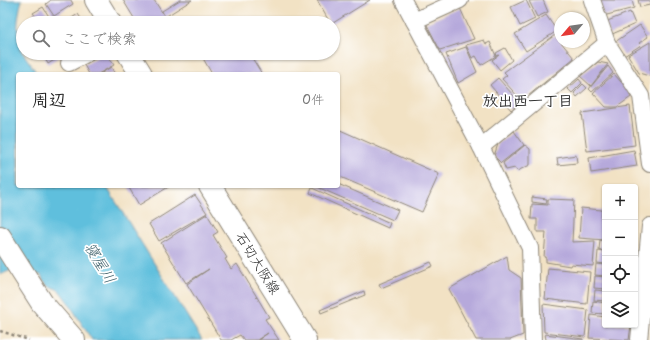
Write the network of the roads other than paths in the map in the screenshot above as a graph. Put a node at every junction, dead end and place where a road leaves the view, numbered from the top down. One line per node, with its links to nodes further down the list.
1 (96, 0): 5 (main road)
2 (403, 0): 6 (street)
3 (460, 0): 6 (street)
4 (592, 0): 7 (street)
5 (106, 16)
6 (414, 21): 13 (street)
7 (607, 43): 12 (street); 13 (street)
8 (75, 60): 10 (street)
9 (132, 60): 11 (main road)
10 (69, 63)
11 (140, 72)
12 (646, 93): 14 (street)
13 (481, 147): 20 (street)
14 (650, 164)
15 (211, 188): 19 (main road, 石切大阪線)
16 (650, 226): 21 (street)
17 (0, 237): 18 (main road)
18 (74, 340)
19 (305, 340)
20 (534, 340)
21 (639, 340)

